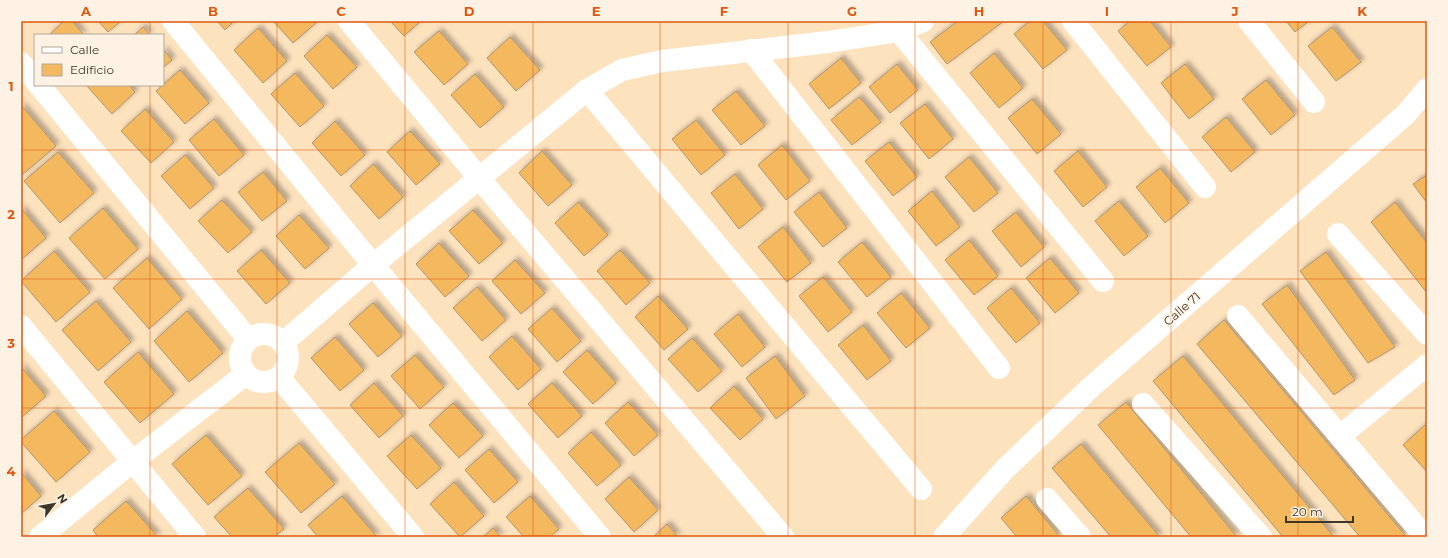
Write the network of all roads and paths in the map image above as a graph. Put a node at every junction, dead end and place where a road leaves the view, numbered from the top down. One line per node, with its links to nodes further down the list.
1 (174, 21): 17 (street)
2 (349, 21): 14 (street)
3 (923, 21): 6 (street)
4 (1073, 21): 15 (street)
5 (1249, 21): 13 (street)
6 (899, 31): 7 (street); 18 (street)
7 (751, 50): 12 (street); 25 (street)
8 (21, 63): 9 (street)
9 (34, 79)
10 (40, 86): 22 (street)
11 (1427, 89): 38 (street, Calle 71)
12 (587, 90): 14 (street); 31 (street)
13 (1314, 102)
14 (479, 178): 17 (street); 37 (street)
15 (1205, 187)
16 (1338, 234): 21 (street)
17 (373, 266): 23 (street); 36 (street)
18 (1103, 281)
19 (1238, 316): 29 (street)
20 (21, 326): 30 (street)
21 (1427, 334)
22 (248, 339): 23 (street); 26 (street)
23 (283, 343): 27 (street)
24 (1427, 365): 29 (street)
25 (999, 368)
26 (246, 374): 27 (street); 30 (street)
27 (279, 377): 35 (street)
28 (1143, 404): 40 (street)
29 (1340, 436): 41 (street)
30 (133, 461): 33 (street); 34 (street)
31 (921, 488)
32 (1047, 499): 39 (street)
33 (40, 537)
34 (195, 537)
35 (413, 537)
36 (600, 537)
37 (783, 537)
38 (944, 537)
39 (1080, 537)
40 (1261, 537)
41 (1425, 537)

